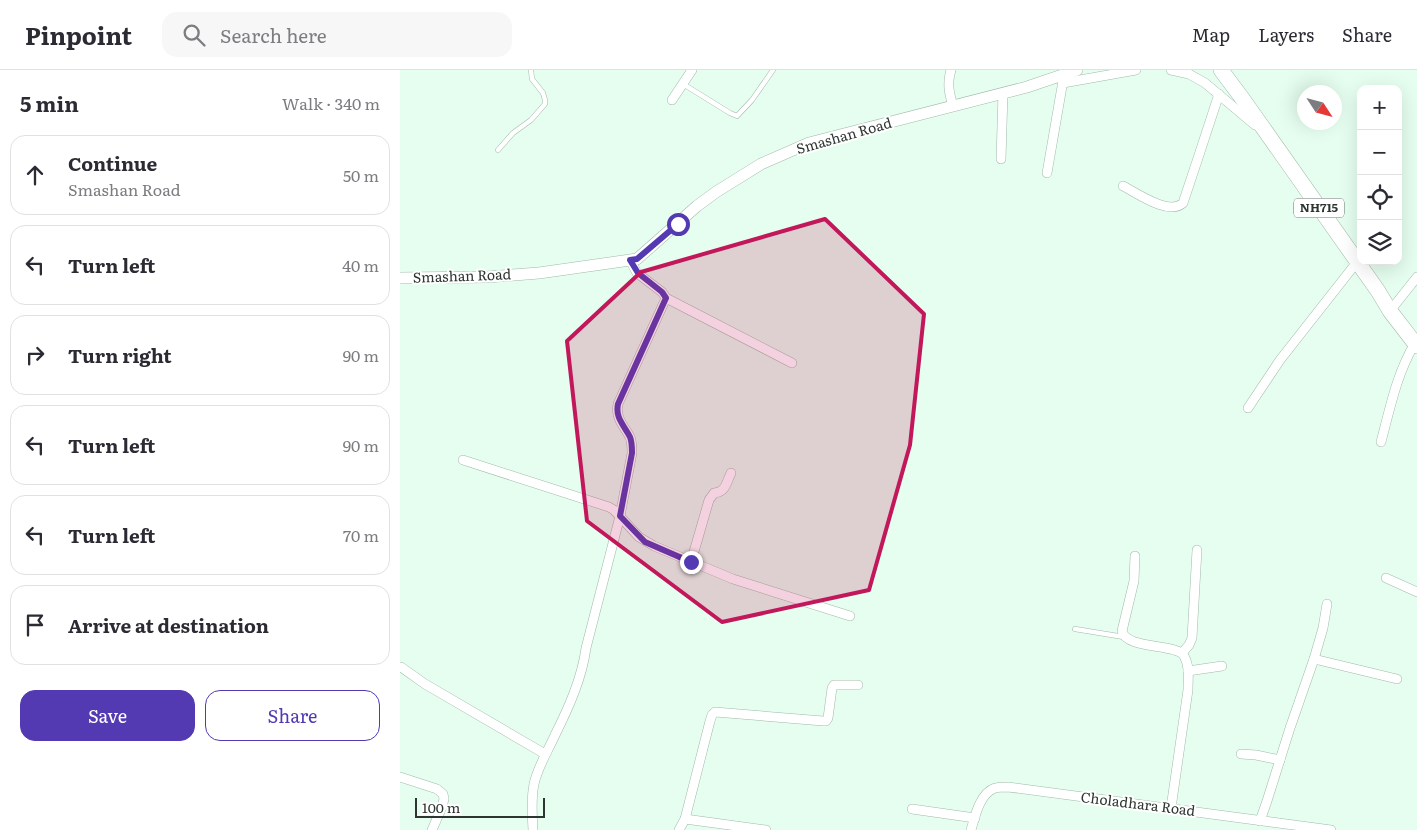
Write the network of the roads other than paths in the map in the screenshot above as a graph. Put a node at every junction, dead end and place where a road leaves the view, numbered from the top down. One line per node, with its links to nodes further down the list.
1 (531, 70): 16 (lane)
2 (692, 70): 10 (street)
3 (773, 70): 10 (lane)
4 (951, 70): 14 (street)
5 (1077, 70): 9 (street, Smashan Road)
6 (1136, 70): 9 (street)
7 (1171, 70): 12 (street)
8 (1221, 70): 15 (highway, NH715)
9 (1064, 79): 11 (street, Smashan Road); 18 (street)
10 (683, 84): 13 (street)
11 (1003, 94): 14 (street, Smashan Road); 17 (street)
12 (1219, 94): 15 (street); 19 (street)
13 (672, 100)
14 (953, 106): 20 (street, Smashan Road)
15 (1268, 136): 21 (highway, NH715)
16 (498, 150)
17 (1000, 159)
18 (1046, 173)
19 (1123, 186)
20 (630, 260): 24 (street, Smashan Road); 25 (street)
21 (1357, 262): 29 (street)
22 (1359, 265): 26 (highway, NH715)
23 (1417, 277): 26 (street)
24 (400, 278)
25 (666, 298): 28 (street); 33 (street)
26 (1390, 312): 27 (highway, NH715)
27 (1416, 344): 30 (street)
28 (792, 363)
29 (1248, 408)
30 (1381, 442)
31 (463, 460): 33 (street)
32 (731, 473): 36 (street)
33 (620, 516): 36 (street); 50 (street)
34 (1197, 550): 43 (street)
35 (1136, 556): 42 (street)
36 (691, 562): 40 (street)
37 (1386, 578): 38 (street)
38 (1417, 592)
39 (1328, 604): 44 (street)
40 (850, 616)
41 (1075, 629): 42 (lane)
42 (1124, 637): 43 (street)
43 (1182, 653): 47 (street)
44 (1314, 659): 48 (street); 52 (street)
45 (1222, 666): 47 (street)
46 (401, 667): 50 (street)
47 (1188, 671): 54 (street)
48 (1397, 679)
49 (858, 685): 57 (street)
50 (545, 754): 60 (street)
51 (1241, 754): 52 (street)
52 (1280, 760): 58 (street)
53 (400, 777): 59 (street)
54 (1171, 808): 56 (street, Choladhara Road); 58 (street, Choladhara Road)
55 (912, 809): 56 (street)
56 (975, 818): 63 (street, Choladhara Road)
57 (685, 819): 61 (street); 62 (street)
58 (1260, 821): 64 (street, Choladhara Road)
59 (432, 830)
60 (532, 830)
61 (679, 830)
62 (766, 830)
63 (971, 830)
64 (1331, 830)

